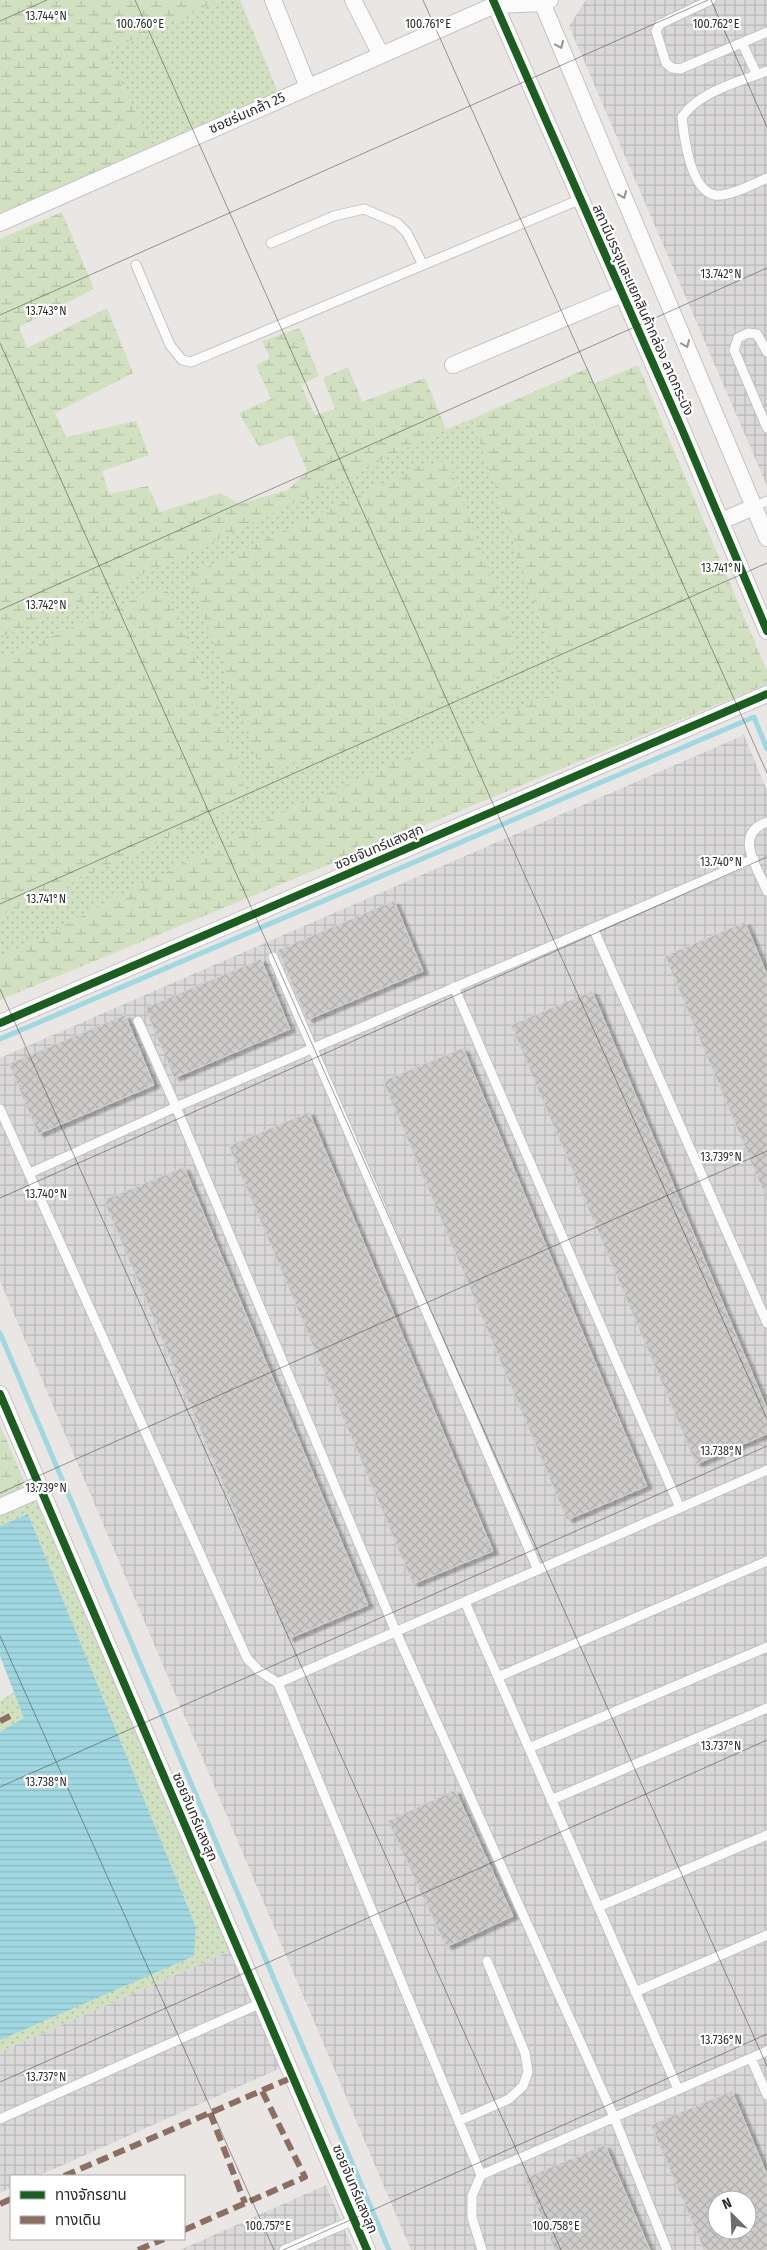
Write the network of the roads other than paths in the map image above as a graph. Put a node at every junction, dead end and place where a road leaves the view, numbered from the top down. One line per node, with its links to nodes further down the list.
1 (273, 0): 11 (street)
2 (353, 0): 8 (street)
3 (711, 0): 7 (lane)
4 (545, 1): 5 (street, สถานีบรรจุและแยกสินค้ากล่อง ลาดกระบัง); 22 (street, สถานีบรรจุและแยกสินค้ากล่อง ลาดกระบัง, one-way to 22)
5 (495, 2): 8 (street, ซอยร่มเกล้า 25); 13 (street, สถานีบรรจุและแยกสินค้ากล่อง ลาดกระบัง)
6 (767, 32): 7 (lane)
7 (742, 43): 10 (lane)
8 (381, 55): 11 (street, ซอยร่มเกล้า 25)
9 (767, 70): 10 (lane)
10 (757, 75): 12 (lane)
11 (308, 87): 14 (street, ซอยร่มเกล้า 25)
12 (767, 178)
13 (580, 199): 17 (lane); 18 (street, สถานีบรรจุและแยกสินค้ากล่อง ลาดกระบัง)
14 (0, 222)
15 (271, 243): 17 (lane)
16 (136, 265): 17 (lane)
17 (423, 265)
18 (622, 294): 20 (street); 23 (street, สถานีบรรจุและแยกสินค้ากล่อง ลาดกระบัง)
19 (767, 352): 21 (lane)
20 (453, 365)
21 (767, 428)
22 (760, 504): 23 (street); 24 (street, สถานีบรรจุและแยกสินค้ากล่อง ลาดกระบัง)
23 (721, 522): 25 (street, สถานีบรรจุและแยกสินค้ากล่อง ลาดกระบัง)
24 (767, 538)
25 (767, 631)
26 (767, 694): 35 (street, ซอยจันทร์แสงสุก)
27 (767, 822): 28 (lane)
28 (754, 859): 29 (lane); 31 (lane)
29 (764, 873): 30 (lane)
30 (767, 891)
31 (593, 928): 33 (lane); 40 (lane)
32 (273, 957): 36 (lane)
33 (454, 987): 36 (lane); 45 (lane)
34 (138, 1021): 37 (lane)
35 (0, 1023)
36 (313, 1048): 37 (lane); 47 (lane)
37 (176, 1107): 39 (lane); 49 (lane)
38 (0, 1110): 39 (lane)
39 (30, 1173): 52 (lane)
40 (767, 1323)
41 (0, 1394): 43 (street, ซอยจันทร์แสงสุก)
42 (767, 1470): 45 (lane)
43 (41, 1490): 44 (street); 61 (street, ซอยจันทร์แสงสุก)
44 (0, 1507)
45 (680, 1508): 47 (lane)
46 (767, 1560): 51 (lane)
47 (538, 1570): 48 (lane)
48 (465, 1602): 49 (lane); 51 (lane)
49 (396, 1632): 52 (lane); 66 (lane)
50 (767, 1647): 54 (lane)
51 (498, 1677): 54 (lane)
52 (278, 1683): 68 (lane)
53 (767, 1708): 55 (lane)
54 (529, 1748): 55 (lane)
55 (551, 1800): 57 (lane)
56 (767, 1835): 57 (lane)
57 (598, 1906): 60 (lane)
58 (767, 1935): 60 (lane)
59 (487, 1961): 68 (lane)
60 (635, 1992): 64 (lane)
61 (261, 2003): 67 (lane); 70 (street, ซอยจันทร์แสงสุก)
62 (767, 2051): 63 (lane)
63 (751, 2058): 64 (lane); 65 (lane)
64 (678, 2089): 66 (lane)
65 (767, 2095)
66 (614, 2117): 69 (lane); 74 (lane)
67 (0, 2119)
68 (459, 2121): 69 (lane)
69 (481, 2174): 73 (lane)
70 (354, 2220): 71 (lane); 72 (street, ซอยจันทร์แสงสุก)
71 (284, 2250)
72 (367, 2250)
73 (482, 2250)
74 (667, 2250)

